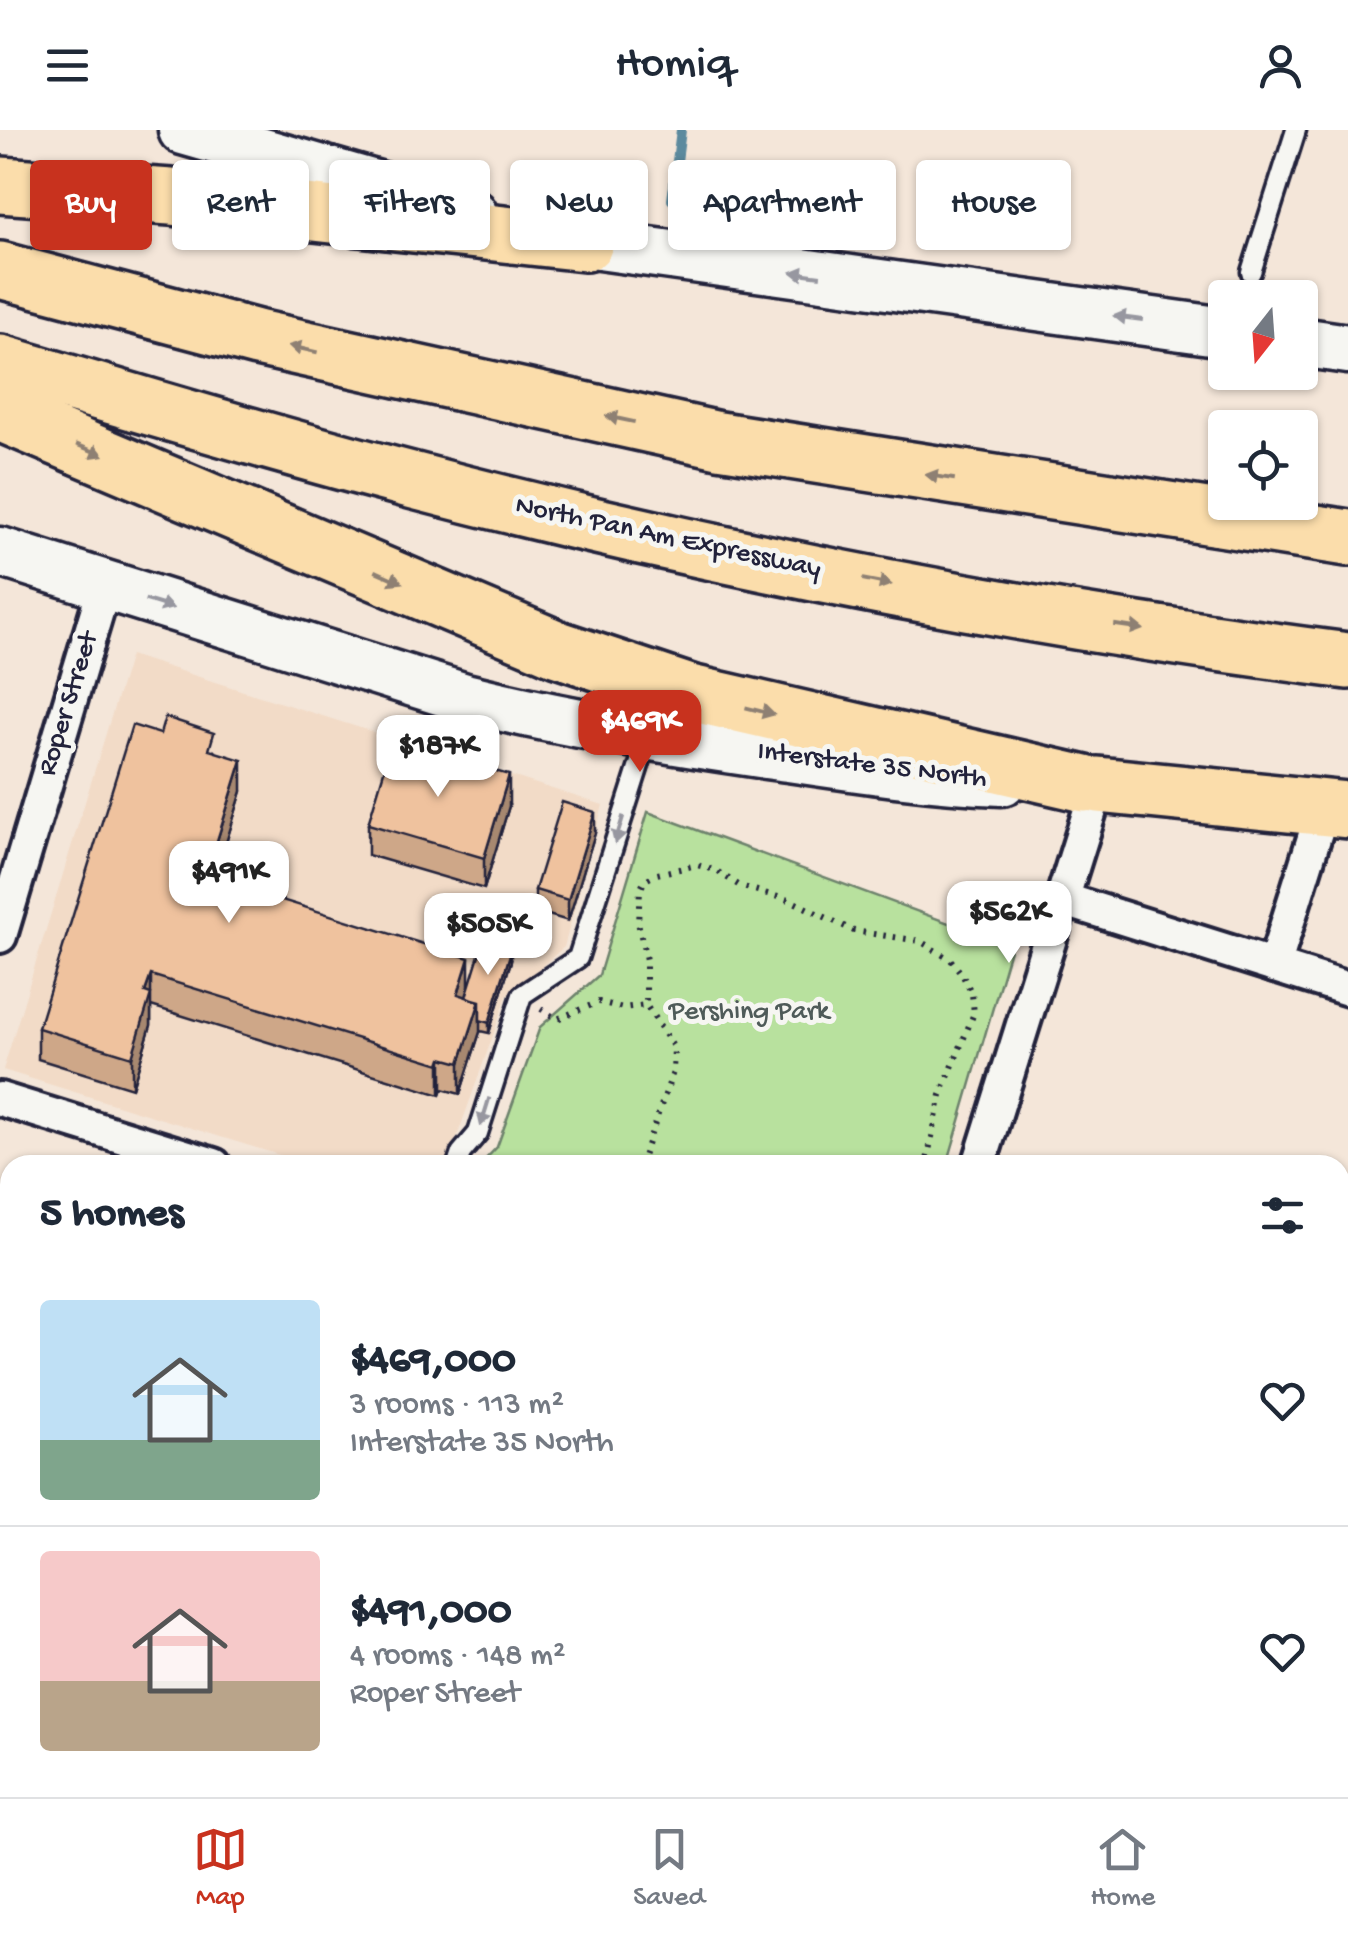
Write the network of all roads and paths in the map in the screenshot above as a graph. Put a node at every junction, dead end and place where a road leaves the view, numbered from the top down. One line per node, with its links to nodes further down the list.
1 (183, 130): 3 (main road)
2 (1296, 130): 9 (lane)
3 (240, 139): 5 (main road)
4 (0, 184): 6 (highway)
5 (510, 220)
6 (510, 235)
7 (635, 250): 10 (main road, one-way to 7)
8 (0, 270): 15 (highway, one-way to 8)
9 (1251, 272)
10 (1208, 330)
11 (1318, 345): 12 (main road)
12 (1348, 349)
13 (0, 364): 18 (highway, North Pan Am Expressway, one-way to 18)
14 (0, 414): 20 (highway, one-way to 20)
15 (1331, 536)
16 (0, 552): 17 (main road, Interstate 35 North)
17 (104, 588): 19 (main road, Interstate 35 North, one-way to 19); 23 (street, Roper Street)
18 (1339, 660)
19 (648, 737): 20 (main road, Interstate 35 North); 26 (lane, one-way to 26)
20 (1091, 784): 21 (highway); 22 (street)
21 (1338, 819): 24 (street)
22 (1062, 899): 24 (street); 33 (street)
23 (0, 936)
24 (1274, 966): 25 (street)
25 (1348, 989)
26 (522, 995): 27 (path); 30 (lane, one-way to 30)
27 (646, 1004): 31 (path); 32 (path)
28 (0, 1099): 29 (street)
29 (182, 1155)
30 (460, 1155)
31 (644, 1155)
32 (928, 1155)
33 (982, 1155)

